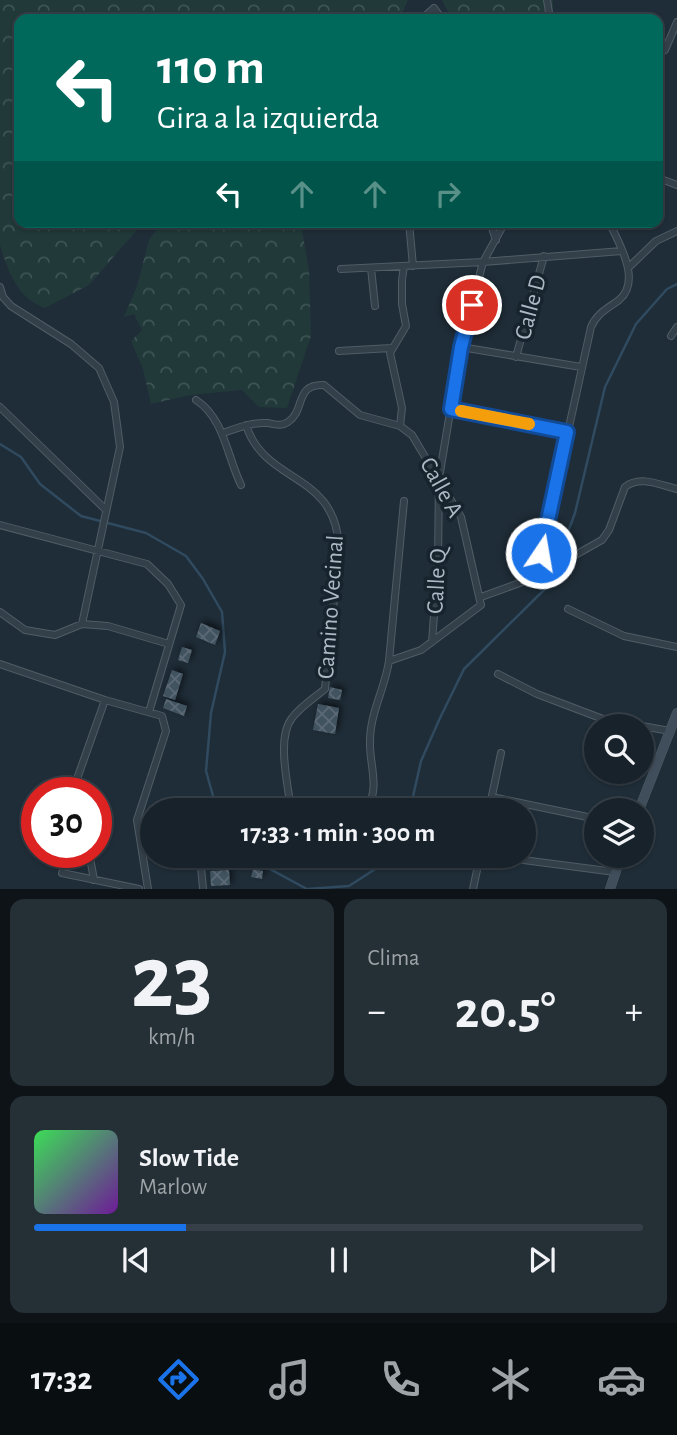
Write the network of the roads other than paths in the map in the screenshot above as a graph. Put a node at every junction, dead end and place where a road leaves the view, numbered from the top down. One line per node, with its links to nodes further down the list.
1 (677, 22): 2 (street)
2 (663, 51)
3 (410, 228): 13 (street)
4 (492, 228): 8 (street)
5 (502, 228): 8 (street, Calle Q)
6 (612, 228): 9 (street)
7 (677, 232): 15 (street)
8 (496, 240): 11 (street, Calle Q)
9 (622, 251): 10 (street); 15 (street)
10 (544, 256): 11 (street); 26 (street, Calle D)
11 (483, 262): 13 (street); 23 (street, Calle Q)
12 (404, 266): 13 (street); 14 (street); 24 (street)
13 (413, 266)
14 (371, 268): 16 (street); 20 (street)
15 (628, 268): 27 (street)
16 (341, 269)
17 (0, 287): 18 (street)
18 (3, 297): 19 (street); 39 (street)
19 (0, 306)
20 (374, 306)
21 (677, 327): 22 (street)
22 (671, 336)
23 (461, 347): 26 (street); 30 (street, Calle Q)
24 (391, 348): 25 (street); 32 (street)
25 (339, 351)
26 (516, 358): 27 (street)
27 (581, 367): 33 (street)
28 (196, 400): 34 (street)
29 (0, 407): 39 (street)
30 (451, 409): 33 (street); 35 (street, Calle Q)
31 (246, 425): 32 (street); 34 (street); 60 (street, Camino Vecinal)
32 (400, 426): 35 (street, Calle A)
33 (567, 432): 42 (street)
34 (223, 433): 36 (street)
35 (439, 478): 43 (street, Calle A); 47 (street, Calle Q)
36 (241, 485)
37 (677, 489): 42 (street)
38 (404, 501): 50 (street)
39 (106, 510): 41 (street)
40 (0, 525): 41 (street)
41 (98, 550): 46 (street); 48 (street)
42 (536, 577): 43 (street)
43 (481, 597): 47 (street)
44 (568, 609): 49 (street)
45 (0, 612): 46 (street)
46 (82, 624): 48 (street)
47 (432, 642): 50 (street)
48 (169, 643): 54 (street)
49 (677, 647)
50 (389, 661): 61 (street)
51 (0, 664): 53 (street)
52 (498, 674): 56 (street)
53 (105, 700): 54 (street); 58 (street)
54 (149, 712): 73 (street)
55 (677, 713): 56 (main road)
56 (670, 731): 62 (main road)
57 (501, 753): 59 (street)
58 (78, 777)
59 (492, 797): 63 (street)
60 (289, 798)
61 (371, 798)
62 (644, 798)
63 (584, 816)
64 (536, 862): 69 (street)
65 (92, 868): 71 (street)
66 (201, 868): 74 (street)
67 (478, 868): 75 (street)
68 (616, 868): 69 (main road)
69 (615, 872): 76 (main road)
70 (62, 873): 71 (street)
71 (94, 880): 72 (street)
72 (139, 889)
73 (148, 889)
74 (204, 889)
75 (474, 889)
76 (610, 889)

